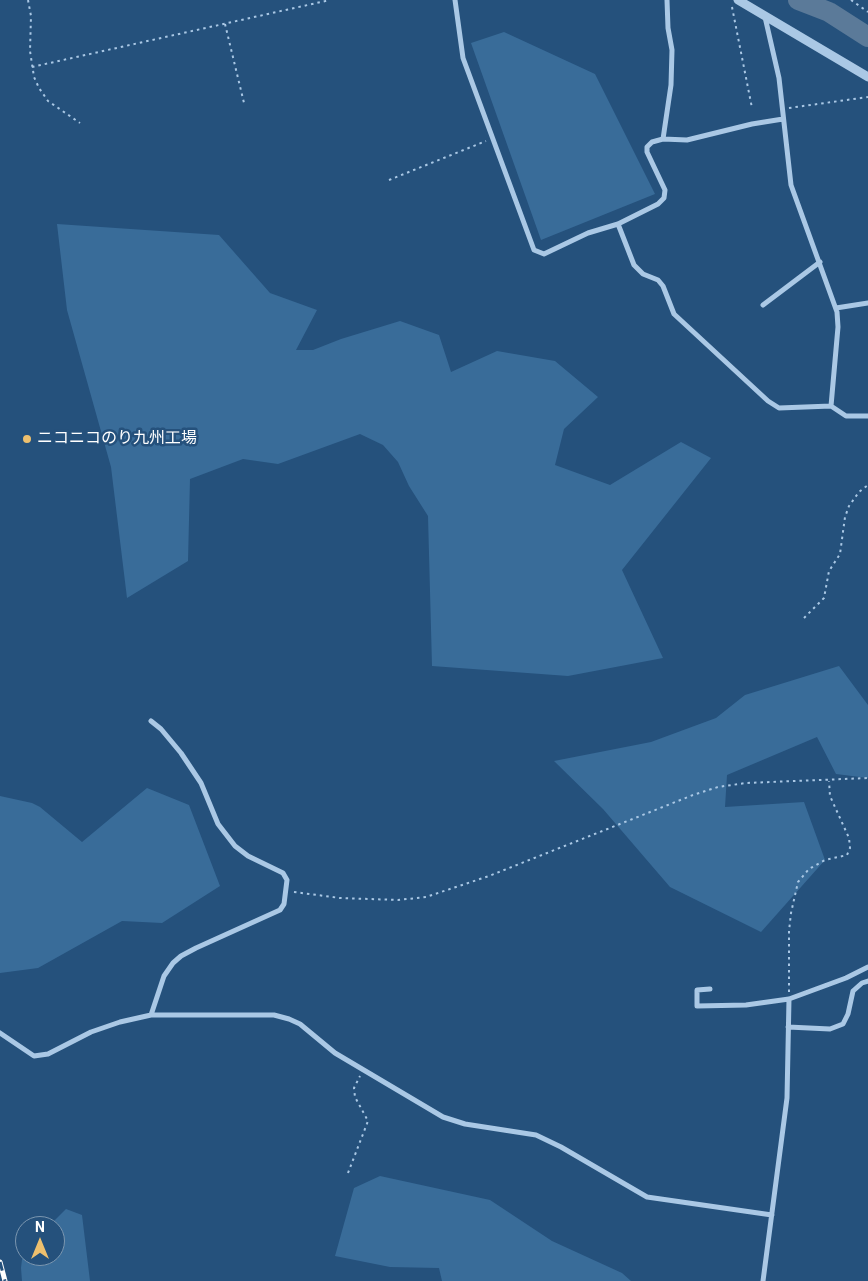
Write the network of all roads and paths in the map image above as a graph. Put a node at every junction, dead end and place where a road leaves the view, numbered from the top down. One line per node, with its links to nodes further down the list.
1 (28, 0): 11 (path)
2 (330, 0): 10 (path)
3 (456, 0): 19 (street)
4 (667, 0): 20 (street)
5 (730, 0): 15 (path)
6 (738, 0): 9 (street)
7 (851, 0): 8 (path)
8 (868, 12)
9 (765, 17): 12 (street); 16 (street)
10 (225, 24): 11 (path); 14 (path)
11 (32, 66): 18 (path)
12 (868, 77)
13 (868, 97): 16 (path)
14 (244, 103)
15 (752, 108)
16 (782, 109): 17 (street)
17 (783, 120): 20 (street); 23 (street)
18 (80, 124)
19 (492, 136): 21 (path); 22 (street)
20 (663, 140): 22 (street)
21 (389, 180)
22 (618, 224): 27 (street)
23 (820, 262): 25 (street); 26 (street)
24 (868, 303): 26 (street)
25 (763, 305)
26 (836, 308): 27 (street)
27 (831, 406): 28 (street)
28 (868, 416)
29 (868, 485): 30 (path)
30 (804, 618)
31 (152, 721): 34 (street)
32 (868, 778): 33 (path)
33 (829, 780): 34 (path); 38 (path)
34 (287, 891): 39 (street)
35 (868, 967): 38 (street)
36 (868, 981): 40 (street)
37 (710, 989): 38 (street)
38 (789, 999): 40 (street)
39 (151, 1015): 41 (street); 42 (street)
40 (788, 1027): 44 (street)
41 (0, 1033)
42 (363, 1069): 43 (path); 44 (street)
43 (348, 1173)
44 (772, 1215): 45 (street)
45 (763, 1281)

